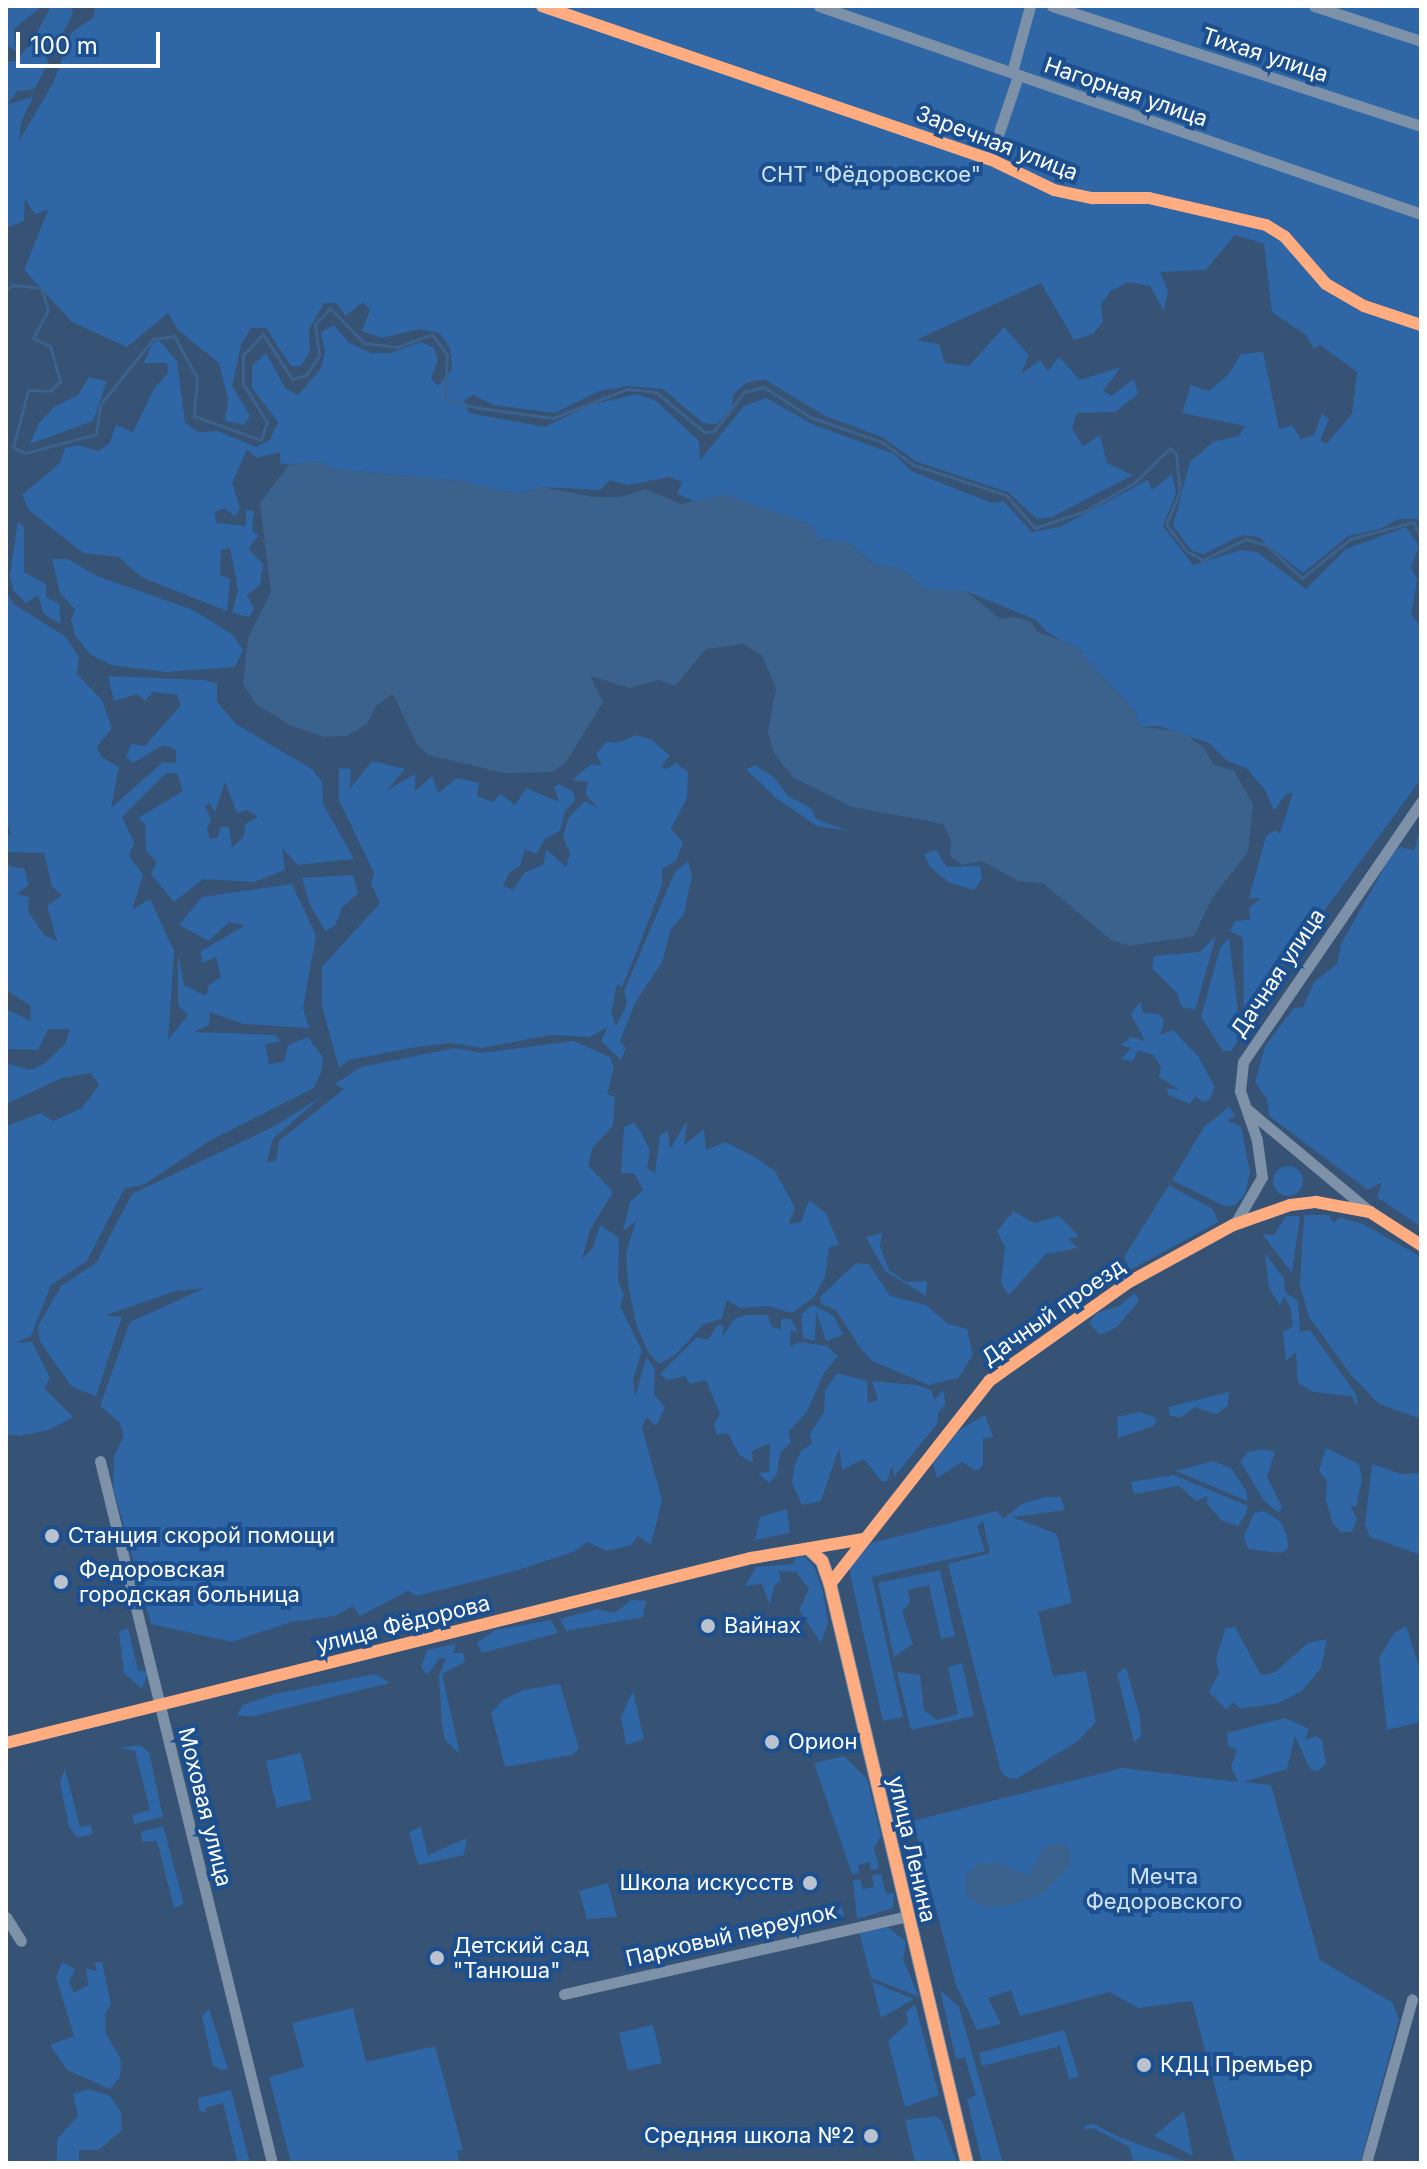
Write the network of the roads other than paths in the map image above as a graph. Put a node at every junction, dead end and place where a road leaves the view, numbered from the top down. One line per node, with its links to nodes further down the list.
1 (542, 6): 9 (street, Заречная улица)
2 (819, 6): 7 (street, Нагорная улица)
3 (1030, 6): 7 (street)
4 (1052, 6): 8 (street, Тихая улица)
5 (1314, 6): 6 (street)
6 (1421, 41)
7 (1015, 74): 9 (street); 10 (street, Нагорная улица)
8 (1421, 126)
9 (990, 159): 11 (street, Заречная улица)
10 (1421, 214)
11 (1421, 325)
12 (1421, 802): 13 (street, Дачная улица)
13 (1245, 1107): 14 (street); 15 (street, Дачная улица)
14 (1370, 1212): 15 (street, Дачный проезд); 16 (street)
15 (1233, 1225): 18 (street, Дачный проезд)
16 (1421, 1245)
17 (100, 1461): 21 (street, Моховая улица)
18 (863, 1539): 19 (street, улица Фёдорова); 20 (street, Дачный проезд)
19 (810, 1550): 20 (street, улица Ленина); 21 (street, улица Фёдорова)
20 (830, 1584): 23 (street, улица Ленина)
21 (160, 1705): 22 (street, улица Фёдорова); 28 (street, Моховая улица)
22 (6, 1743)
23 (907, 1916): 26 (street, Парковый переулок); 29 (street, улица Ленина)
24 (6, 1917): 25 (street)
25 (21, 1941)
26 (564, 1994)
27 (1412, 1999): 30 (street)
28 (272, 2163)
29 (967, 2163)
30 (1366, 2163)

